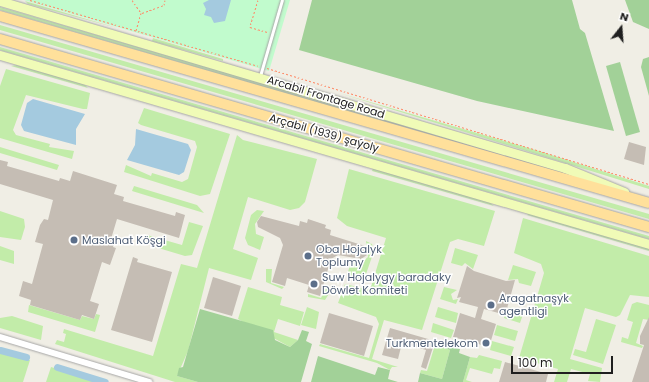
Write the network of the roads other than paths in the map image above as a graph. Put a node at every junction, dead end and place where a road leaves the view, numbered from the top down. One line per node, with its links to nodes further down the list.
1 (282, 0): 7 (lane)
2 (0, 1): 3 (street, Arcabil Frontage Road)
3 (12, 2): 7 (street, Arcabil Frontage Road)
4 (0, 16): 8 (main road, Arçabil (1939) şaýoly)
5 (0, 39): 9 (main road, Arçabil (1939) şaýoly)
6 (0, 55): 10 (street)
7 (260, 78): 8 (street, Arcabil Frontage Road)
8 (649, 202)
9 (649, 227)
10 (649, 244)
11 (0, 337): 12 (street)
12 (149, 382)

